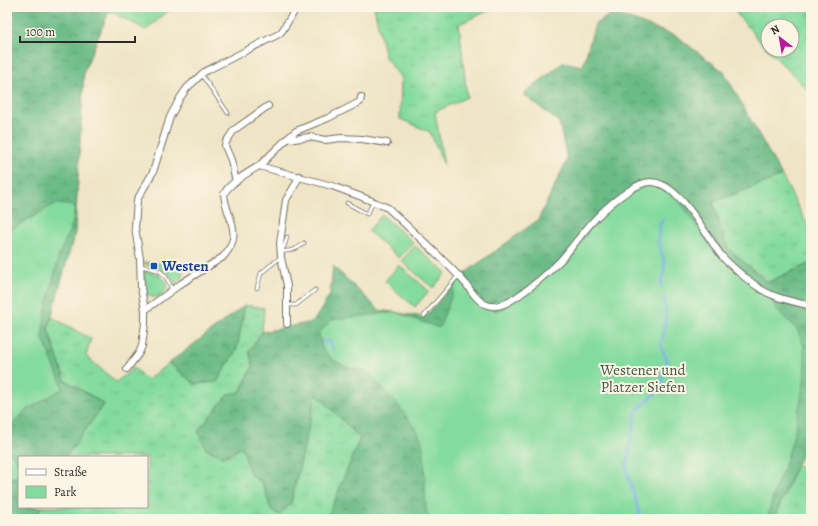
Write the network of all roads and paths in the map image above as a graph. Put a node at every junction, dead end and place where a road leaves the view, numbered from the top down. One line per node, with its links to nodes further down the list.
1 (297, 7): 2 (street)
2 (201, 74): 5 (lane); 16 (street)
3 (361, 97): 6 (street)
4 (268, 106): 10 (street)
5 (228, 113)
6 (288, 137): 7 (street); 8 (street)
7 (387, 143)
8 (259, 166): 9 (street); 10 (street)
9 (299, 176): 11 (street); 15 (street)
10 (236, 182): 19 (street)
11 (374, 201): 12 (lane); 17 (street)
12 (347, 203)
13 (287, 237): 15 (lane)
14 (304, 243): 15 (lane)
15 (281, 254): 18 (lane); 21 (street)
16 (140, 266): 19 (lane); 23 (street)
17 (457, 274): 22 (street); 24 (lane)
18 (257, 288)
19 (172, 290): 23 (street)
20 (315, 290): 21 (lane)
21 (288, 305): 25 (street)
22 (811, 306)
23 (145, 310): 26 (street)
24 (424, 316)
25 (287, 324)
26 (127, 369)

